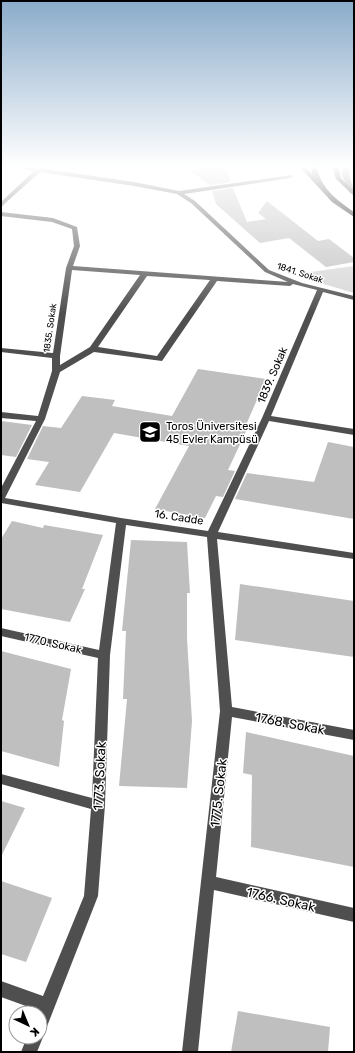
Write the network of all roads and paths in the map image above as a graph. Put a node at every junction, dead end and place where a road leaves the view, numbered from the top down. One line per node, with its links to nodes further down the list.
1 (11, 215): 3 (street, 1835. Sokak)
2 (208, 215): 6 (street, 1841. Sokak)
3 (69, 268): 4 (street); 11 (street, 1835. Sokak)
4 (145, 273): 5 (street); 9 (street)
5 (215, 278): 6 (street); 9 (street)
6 (300, 284): 7 (street, 1841. Sokak)
7 (321, 289): 8 (street, 1841. Sokak); 14 (street, 1839. Sokak)
8 (354, 298)
9 (93, 349): 12 (street)
10 (1, 350): 11 (street)
11 (56, 356): 12 (street, 1835. Sokak)
12 (56, 372): 15 (street, 1835. Sokak)
13 (1, 415): 15 (street)
14 (266, 418): 16 (street); 19 (street, 1839. Sokak)
15 (41, 419): 17 (street, 1835. Sokak)
16 (354, 432)
17 (1, 498): 18 (street, 16. Cadde)
18 (121, 520): 19 (street, 16. Cadde); 22 (street, 1773. Sokak)
19 (212, 534): 20 (street, 16. Cadde); 23 (street, 1775. Sokak)
20 (354, 556)
21 (1, 632): 22 (street, 1770. Sokak)
22 (104, 655): 26 (street, 1773. Sokak)
23 (226, 711): 24 (street, 1768. Sokak); 27 (street, 1775. Sokak)
24 (354, 735)
25 (1, 779): 26 (street)
26 (98, 805): 30 (street, 1773. Sokak)
27 (208, 882): 28 (street, 1766. Sokak); 31 (street, 1775. Sokak)
28 (354, 915)
29 (1, 989): 30 (street)
30 (47, 1005)
31 (190, 1052)

